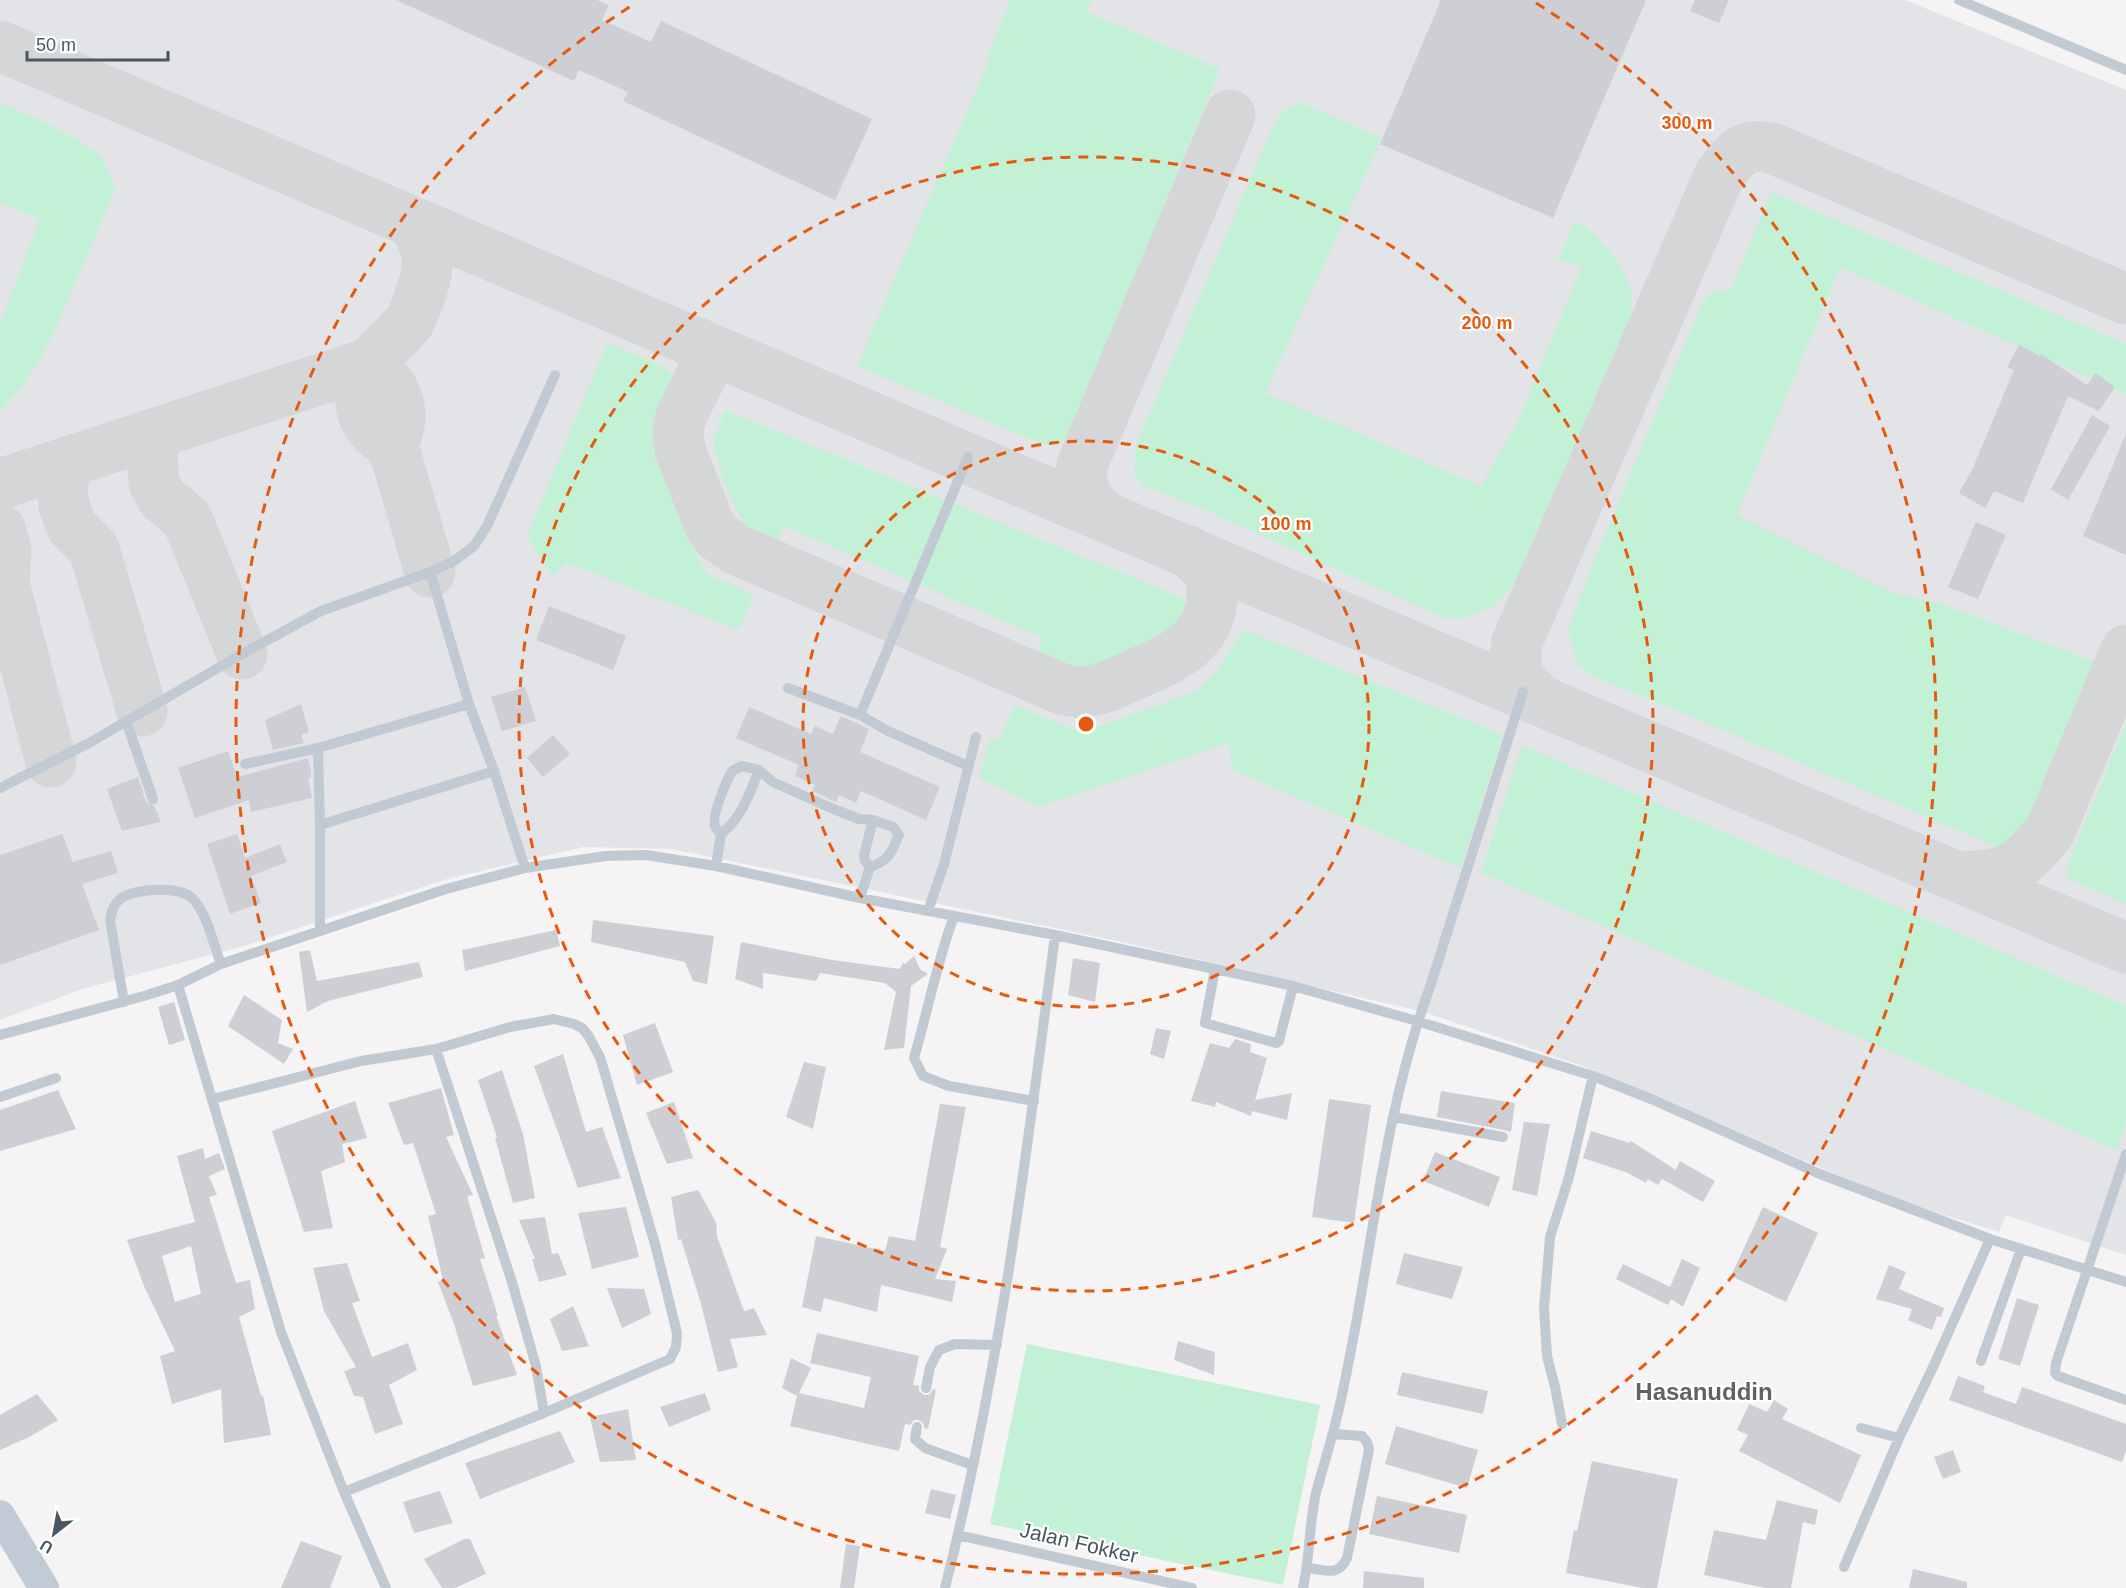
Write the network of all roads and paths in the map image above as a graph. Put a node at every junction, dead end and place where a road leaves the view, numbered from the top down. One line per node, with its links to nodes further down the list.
1 (1959, 0): 2 (lane)
2 (2126, 70)
3 (555, 375): 5 (lane)
4 (968, 458): 9 (lane)
5 (430, 572): 8 (lane); 10 (lane)
6 (788, 688): 9 (lane)
7 (1523, 692): 35 (lane)
8 (469, 704): 12 (lane); 16 (lane)
9 (860, 715): 14 (lane)
10 (126, 721): 17 (lane); 18 (lane)
11 (976, 737): 14 (lane)
12 (318, 747): 13 (lane); 20 (lane)
13 (245, 764)
14 (968, 766): 26 (lane)
15 (759, 770): 19 (lane); 21 (lane); 21 (lane)
16 (494, 771): 20 (lane); 24 (lane)
17 (0, 788)
18 (153, 799)
19 (873, 820): 23 (lane); 23 (lane)
20 (320, 825): 28 (lane)
21 (721, 834): 22 (lane)
22 (716, 866): 24 (lane); 25 (lane)
23 (870, 867): 25 (lane)
24 (525, 868): 28 (lane)
25 (860, 897): 26 (lane)
26 (928, 911): 27 (lane)
27 (954, 916): 29 (lane); 42 (lane)
28 (320, 930): 30 (lane)
29 (1055, 935): 31 (lane); 42 (lane)
30 (221, 964): 32 (lane); 34 (lane)
31 (1215, 969): 33 (lane); 33 (lane)
32 (178, 985): 34 (lane); 41 (lane)
33 (1293, 986): 35 (lane)
34 (124, 1002): 36 (lane)
35 (1417, 1021): 38 (lane); 43 (lane)
36 (0, 1035)
37 (436, 1049): 41 (lane); 54 (lane); 54 (lane)
38 (1593, 1076): 46 (lane); 55 (lane)
39 (56, 1078): 40 (lane)
40 (0, 1097)
41 (213, 1099): 61 (lane)
42 (1034, 1101): 50 (lane)
43 (1394, 1117): 44 (lane); 58 (lane)
44 (1503, 1137)
45 (2126, 1154): 48 (lane)
46 (1990, 1239): 47 (lane); 59 (lane)
47 (2021, 1249): 48 (lane); 51 (lane)
48 (2088, 1270): 49 (lane); 53 (lane)
49 (2126, 1282)
50 (997, 1346): 52 (lane); 60 (lane)
51 (1981, 1361)
52 (926, 1388)
53 (2126, 1400)
54 (544, 1413): 61 (lane)
55 (1562, 1424)
56 (917, 1426): 60 (lane)
57 (1861, 1428): 59 (lane)
58 (1333, 1434): 65 (lane); 65 (lane)
59 (1899, 1438): 66 (lane)
60 (972, 1465): 63 (lane)
61 (344, 1492): 69 (lane)
62 (0, 1515): 68 (street)
63 (958, 1535): 70 (lane); 71 (lane, Jalan Fokker)
64 (0, 1556): 67 (street)
65 (1308, 1568): 72 (lane)
66 (1844, 1568)
67 (20, 1588)
68 (44, 1588)
69 (386, 1588)
70 (945, 1588)
71 (1192, 1588)
72 (1303, 1588)

